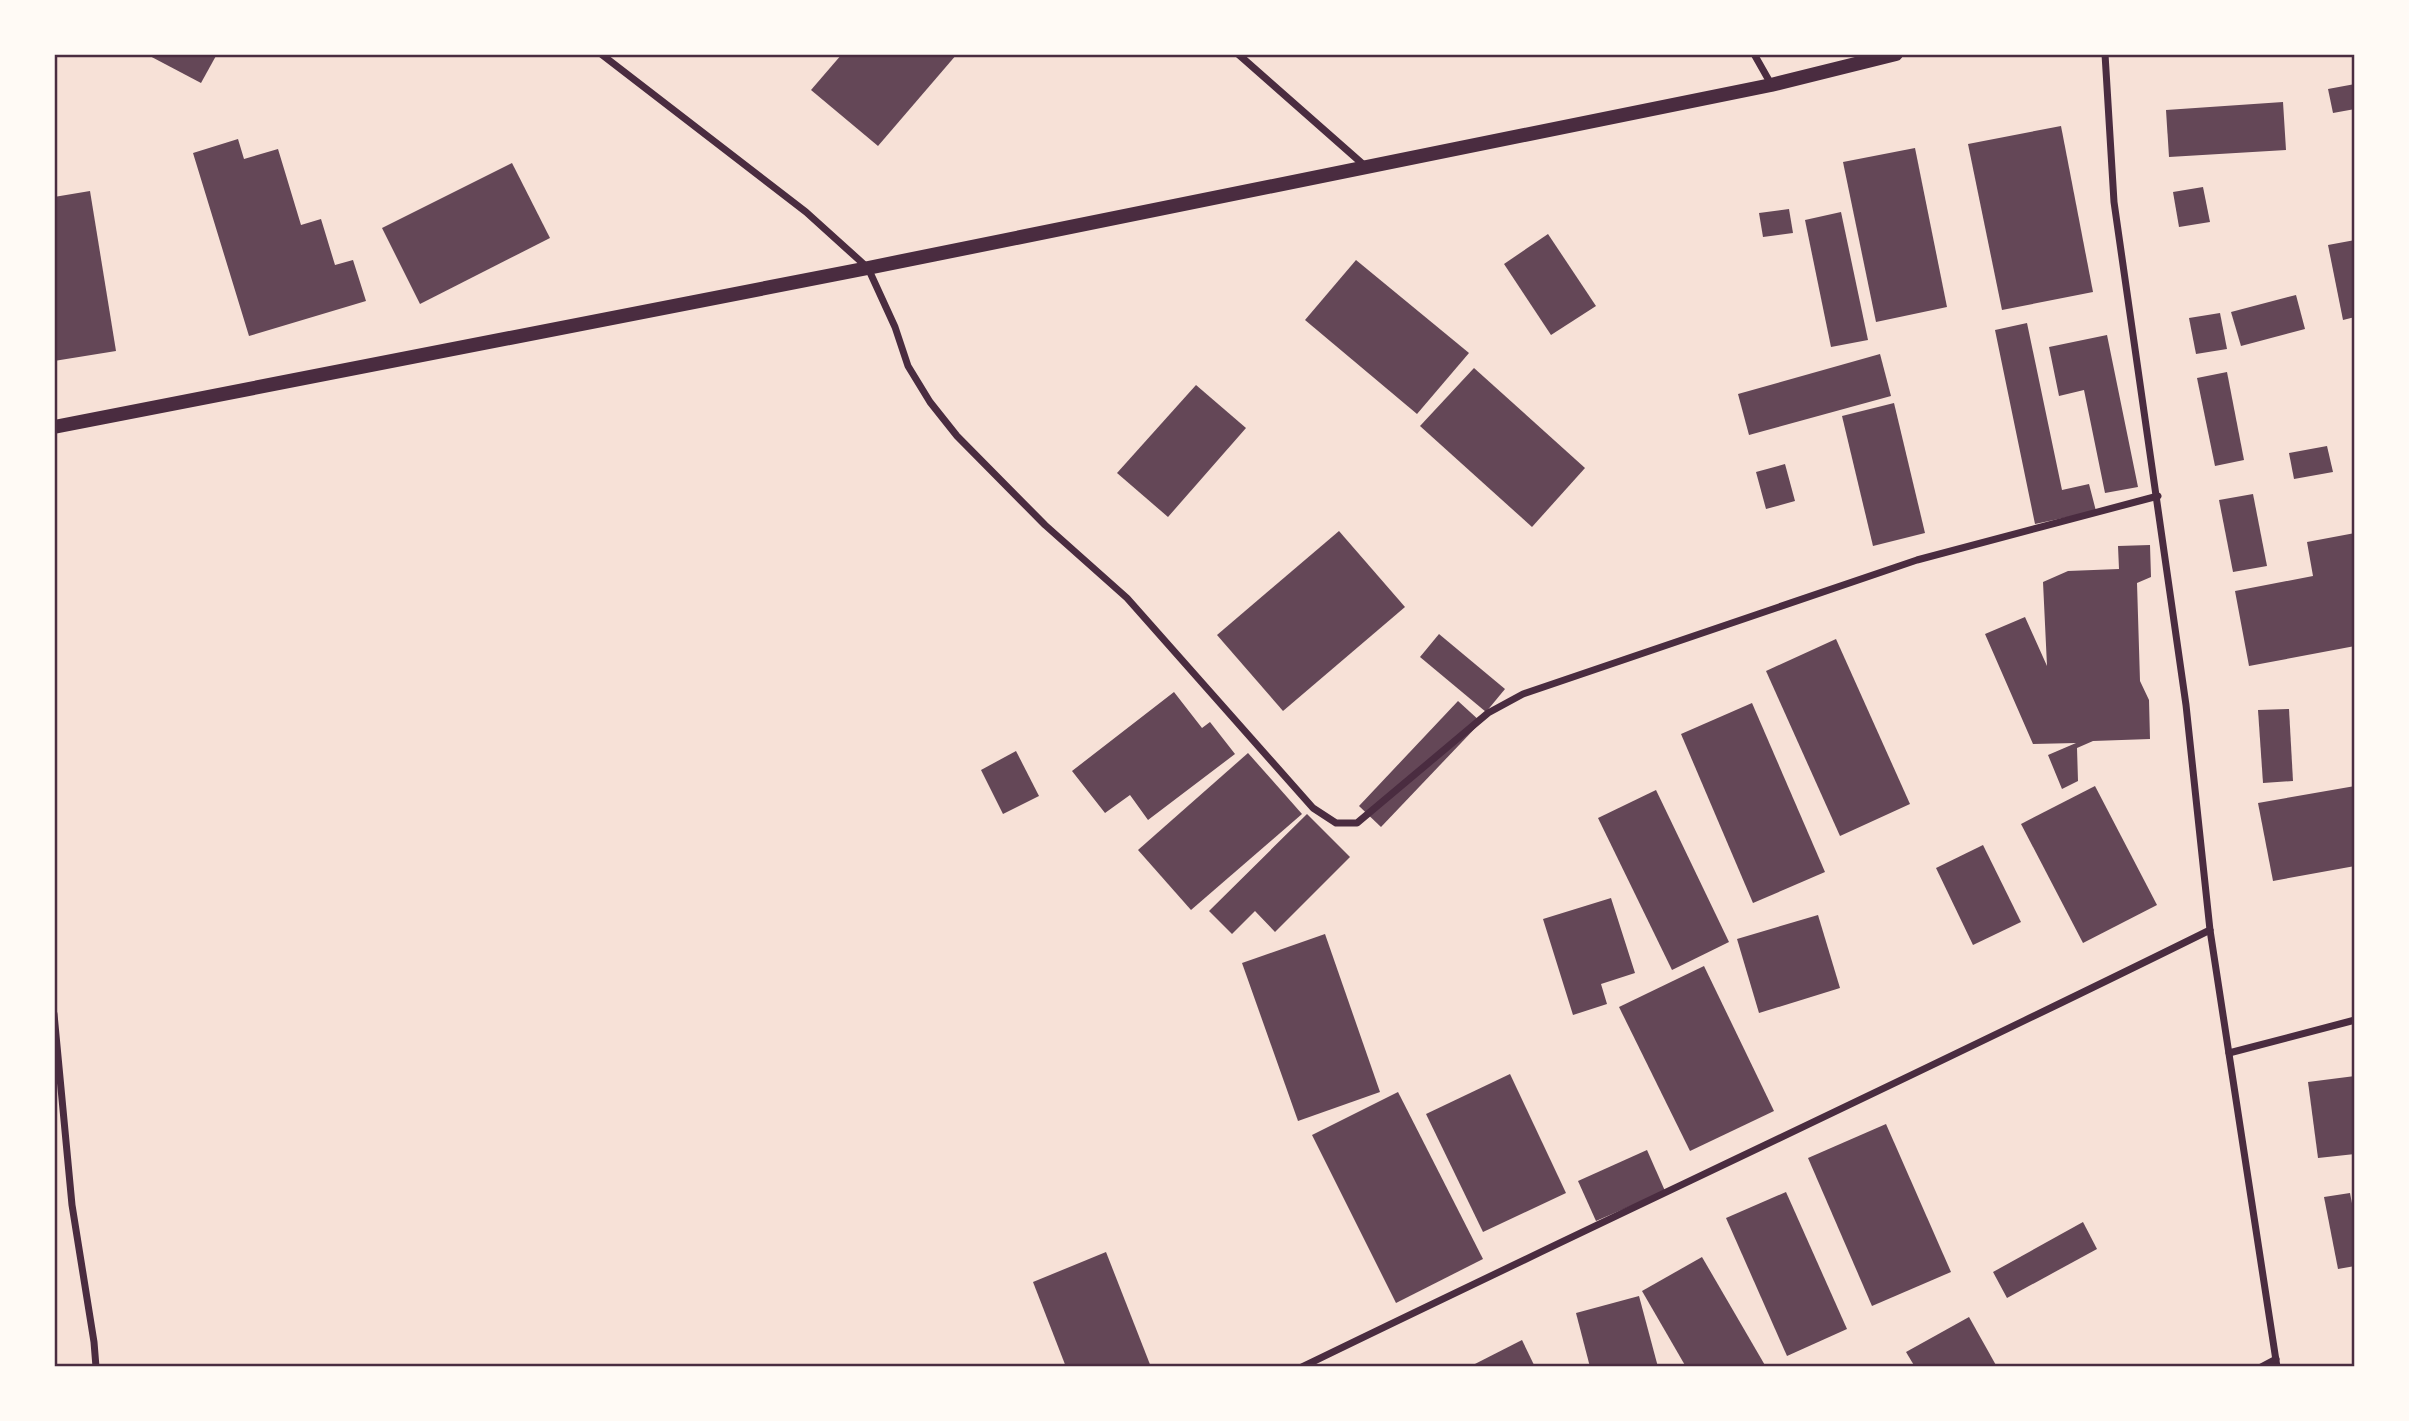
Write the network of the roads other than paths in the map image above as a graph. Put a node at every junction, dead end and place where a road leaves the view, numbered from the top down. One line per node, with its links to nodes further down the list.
1 (601, 54): 8 (street)
2 (1238, 54): 7 (street)
3 (1754, 54): 6 (street)
4 (1896, 54): 6 (main road)
5 (2105, 54): 10 (street)
6 (1771, 85): 7 (main road)
7 (1366, 167): 8 (main road)
8 (868, 268): 9 (main road); 10 (street)
9 (54, 427)
10 (2158, 496): 11 (street)
11 (2210, 930): 14 (street); 17 (street)
12 (54, 1014): 16 (street)
13 (2355, 1020): 14 (street)
14 (2229, 1053): 15 (street)
15 (2277, 1363): 18 (street)
16 (96, 1367)
17 (1302, 1367)
18 (2261, 1367)

